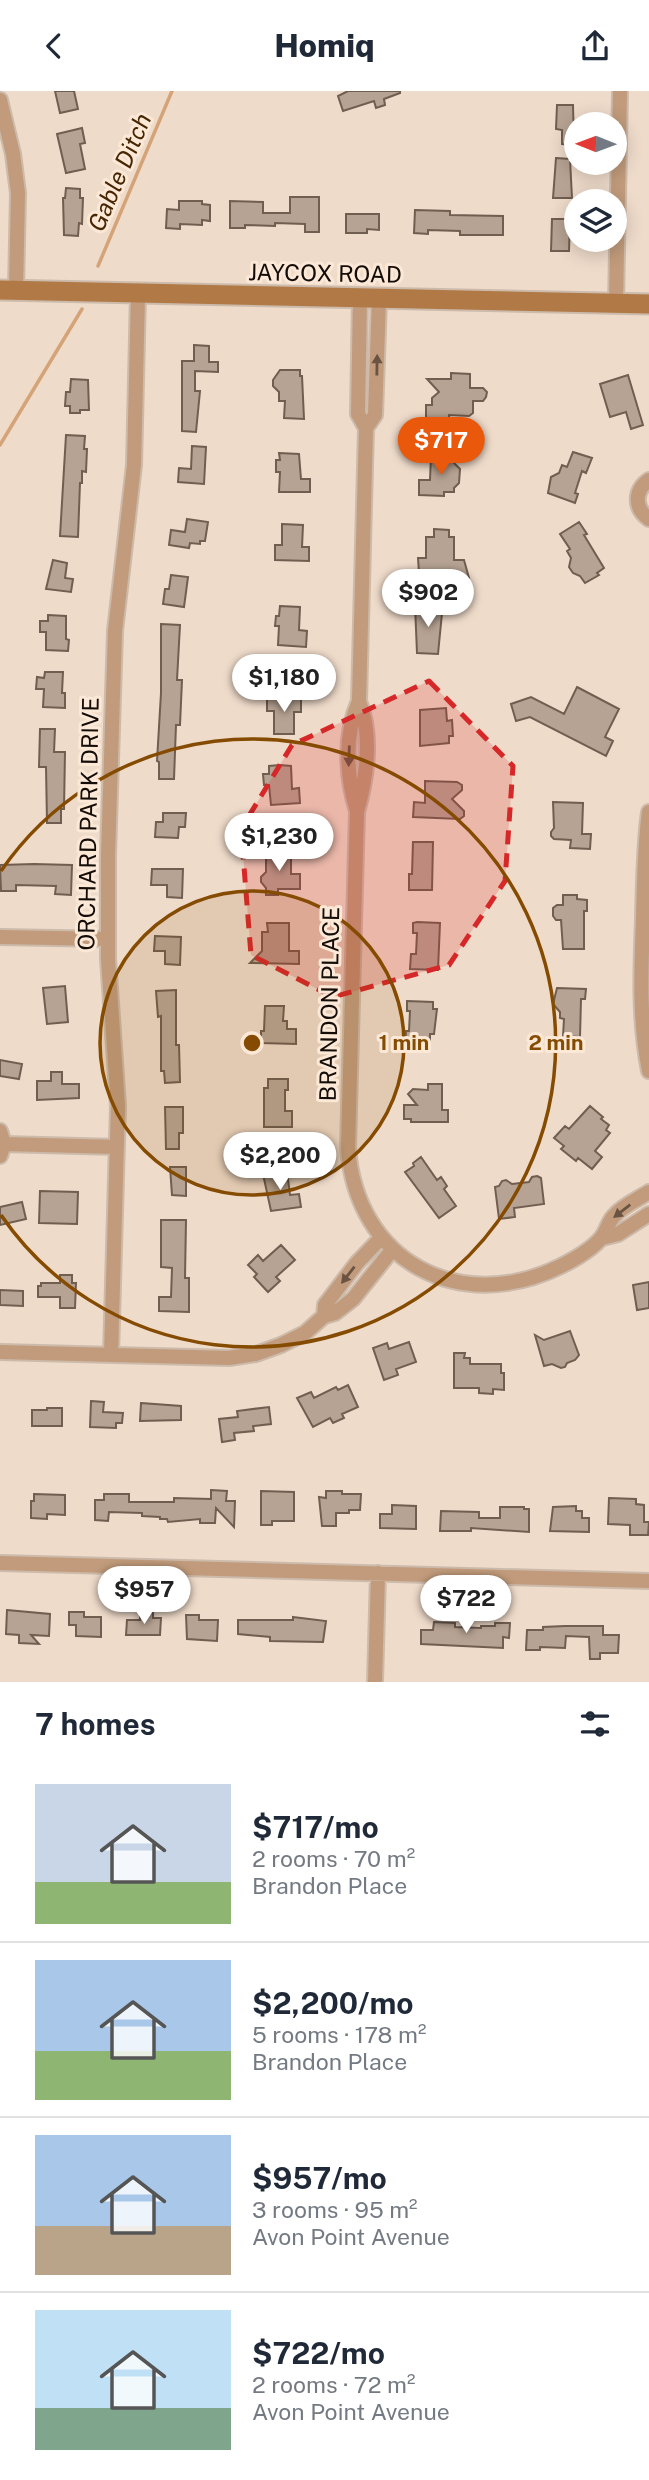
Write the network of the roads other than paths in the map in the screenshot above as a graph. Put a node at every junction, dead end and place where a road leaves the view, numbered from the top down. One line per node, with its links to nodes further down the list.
1 (620, 91): 6 (street)
2 (0, 100): 3 (street)
3 (8, 290): 4 (street, JAYCOX ROAD)
4 (138, 294): 5 (street, JAYCOX ROAD); 12 (street, ORCHARD PARK DRIVE)
5 (370, 299): 6 (street, JAYCOX ROAD); 18 (street, BRANDON PLACE)
6 (616, 303): 7 (street, JAYCOX ROAD)
7 (649, 304)
8 (649, 480): 9 (street)
9 (649, 519)
10 (649, 812): 13 (street)
11 (0, 937): 12 (street)
12 (107, 939): 15 (street, ORCHARD PARK DRIVE)
13 (649, 1071)
14 (1, 1144): 15 (street)
15 (117, 1147): 23 (street, ORCHARD PARK DRIVE)
16 (649, 1192): 19 (street, BRANDON PLACE, one-way to 19)
17 (649, 1214): 19 (street, BRANDON PLACE)
18 (381, 1238): 20 (street, BRANDON PLACE); 21 (street, one-way to 21)
19 (602, 1238): 20 (street, BRANDON PLACE)
20 (392, 1250): 21 (street)
21 (324, 1316): 23 (street)
22 (0, 1352): 23 (street)
23 (111, 1355)
24 (0, 1563): 25 (street)
25 (378, 1573): 26 (street); 27 (street)
26 (649, 1581)
27 (375, 1682)

